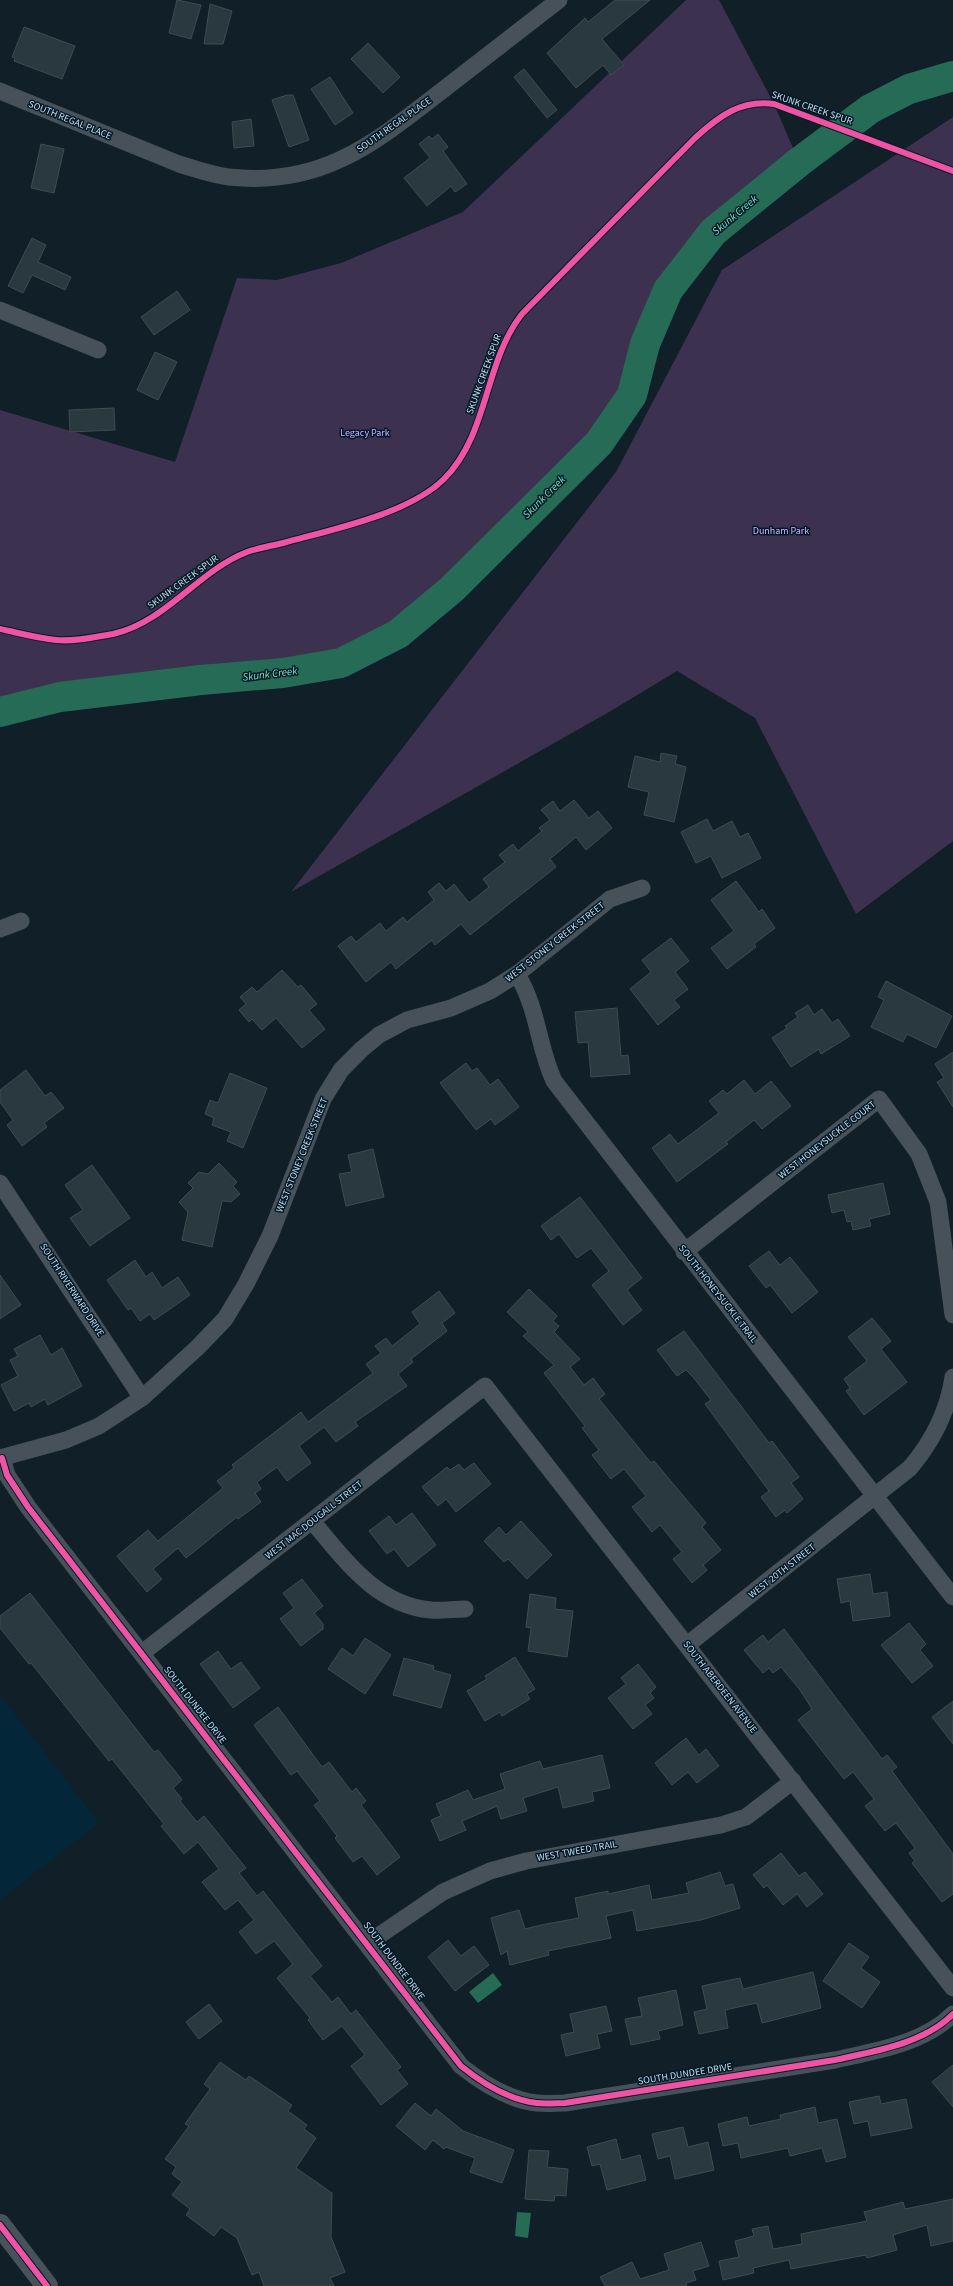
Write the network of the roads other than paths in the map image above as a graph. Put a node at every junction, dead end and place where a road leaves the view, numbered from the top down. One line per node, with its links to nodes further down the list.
1 (559, 0): 2 (street, SOUTH REGAL PLACE)
2 (0, 91)
3 (0, 310): 4 (street)
4 (98, 350)
5 (642, 888): 8 (street, WEST STONEY CREEK STREET)
6 (21, 921): 7 (street)
7 (0, 929)
8 (517, 974): 10 (street, SOUTH HONEYSUCKLE TRAIL); 14 (street, WEST STONEY CREEK STREET)
9 (0, 1183): 14 (street, SOUTH RIVERWARD DRIVE)
10 (684, 1252): 11 (street, WEST HONEYSUCKLE COURT); 16 (street, SOUTH HONEYSUCKLE TRAIL)
11 (953, 1316)
12 (953, 1377): 16 (street)
13 (486, 1386): 17 (street, WEST MAC DOUGALL STREET); 20 (street, SOUTH ABERDEEN AVENUE)
14 (142, 1398): 15 (street, WEST STONEY CREEK STREET)
15 (1, 1458): 21 (street, SOUTH DUNDEE DRIVE)
16 (876, 1497): 18 (street, SOUTH HONEYSUCKLE TRAIL); 20 (street, WEST 20TH STREET)
17 (312, 1521): 19 (street); 21 (street, WEST MAC DOUGALL STREET)
18 (953, 1597)
19 (465, 1609)
20 (687, 1645): 22 (street, SOUTH ABERDEEN AVENUE)
21 (142, 1653): 23 (street, SOUTH DUNDEE DRIVE)
22 (793, 1781): 23 (street, WEST TWEED TRAIL); 24 (street, SOUTH ABERDEEN AVENUE)
23 (368, 1943): 25 (street, SOUTH DUNDEE DRIVE)
24 (953, 1988)
25 (953, 2014)
26 (0, 2225): 27 (main road)
27 (48, 2286)

